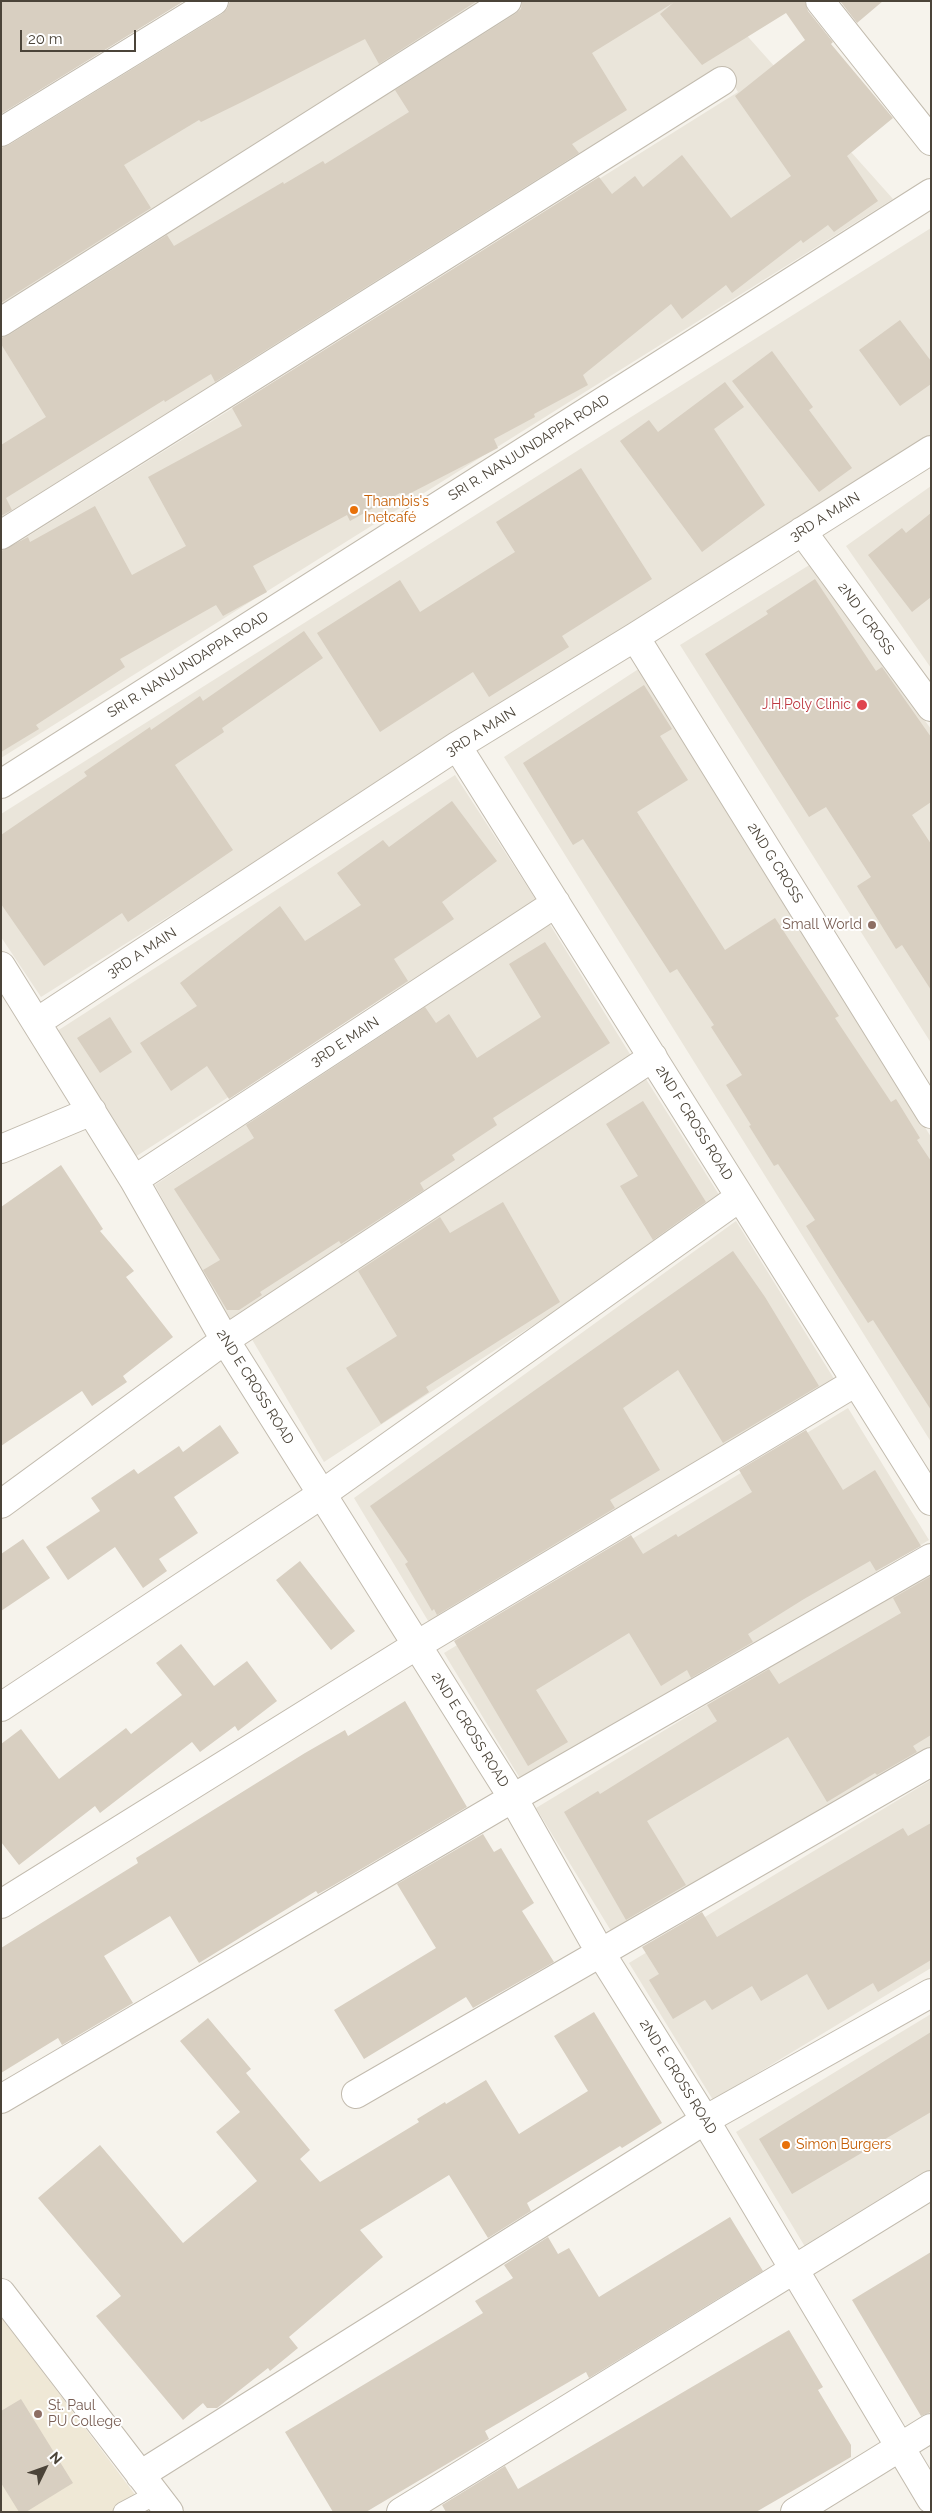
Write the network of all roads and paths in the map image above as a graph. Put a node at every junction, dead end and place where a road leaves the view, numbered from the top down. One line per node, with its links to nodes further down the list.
1 (214, 1): 5 (street)
2 (507, 1): 8 (street)
3 (820, 1): 6 (street)
4 (722, 81): 11 (street)
5 (1, 132)
6 (931, 141)
7 (931, 192): 15 (street, SRI R. NANJUNDAPPA ROAD)
8 (1, 322)
9 (931, 450): 10 (street, 3RD A MAIN)
10 (802, 531): 12 (street, 3RD A MAIN); 13 (street, 2ND I CROSS)
11 (1, 535)
12 (636, 637): 14 (street, 3RD A MAIN); 21 (street, 2ND G CROSS)
13 (931, 707)
14 (457, 746): 16 (street, 2ND F CROSS ROAD); 18 (street, 3RD A MAIN)
15 (1, 784)
16 (556, 903): 19 (street, 2ND F CROSS ROAD); 23 (street, 3RD E MAIN)
17 (1, 966): 18 (street, 2ND E CROSS ROAD)
18 (37, 1022): 20 (street, 2ND E CROSS ROAD)
19 (653, 1057): 24 (street, 2ND F CROSS ROAD); 25 (street)
20 (92, 1111): 22 (street); 23 (street, 2ND E CROSS ROAD)
21 (931, 1114)
22 (1, 1149)
23 (134, 1180): 25 (street, 2ND E CROSS ROAD)
24 (740, 1197): 26 (street, 2ND F CROSS ROAD); 27 (street)
25 (224, 1340): 27 (street, 2ND E CROSS ROAD); 29 (street)
26 (856, 1382): 28 (street, 2ND F CROSS ROAD); 31 (street)
27 (322, 1494): 31 (street, 2ND E CROSS ROAD); 32 (street)
28 (931, 1501)
29 (1, 1504)
30 (931, 1558): 34 (street)
31 (417, 1645): 34 (street, 2ND E CROSS ROAD); 35 (street)
32 (1, 1707)
33 (931, 1762): 36 (street)
34 (513, 1798): 36 (street, 2ND E CROSS ROAD); 39 (street)
35 (1, 1904)
36 (600, 1952): 38 (street); 40 (street, 2ND E CROSS ROAD)
37 (931, 1992): 40 (street)
38 (356, 2094)
39 (1, 2099)
40 (705, 2120): 42 (street, 2ND E CROSS ROAD); 46 (street)
41 (931, 2186): 42 (street)
42 (795, 2270): 45 (street, 2ND E CROSS ROAD); 49 (street)
43 (1, 2293): 46 (street)
44 (931, 2428): 45 (street)
45 (900, 2447): 47 (street, 2ND E CROSS ROAD); 50 (street)
46 (154, 2494): 48 (lane)
47 (931, 2499)
48 (122, 2512)
49 (401, 2512)
50 (795, 2512)

